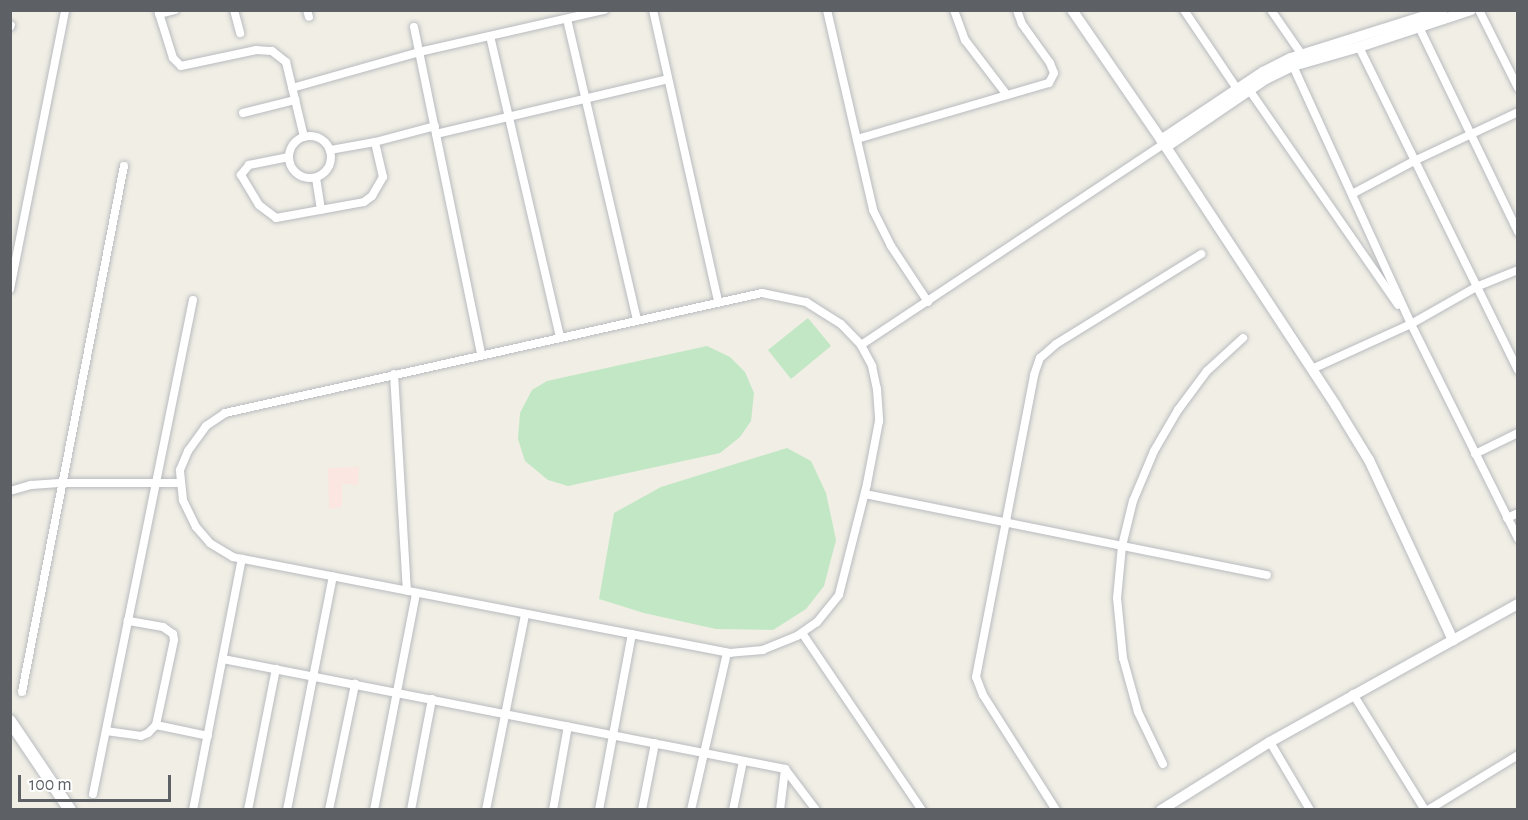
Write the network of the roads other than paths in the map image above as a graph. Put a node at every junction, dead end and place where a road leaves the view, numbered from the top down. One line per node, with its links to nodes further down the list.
1 (65, 10): 51 (street)
2 (175, 10): 15 (street)
3 (234, 10): 19 (street)
4 (604, 10): 16 (street)
5 (653, 10): 25 (street)
6 (827, 10): 39 (street)
7 (954, 10): 30 (street)
8 (1017, 10): 30 (street)
9 (1072, 10): 41 (street)
10 (1184, 10): 28 (street)
11 (1271, 10): 23 (street)
12 (1443, 10): 23 (street)
13 (1471, 10): 18 (street)
14 (1479, 10): 27 (street)
15 (158, 12): 26 (street)
16 (567, 20): 20 (street); 31 (street)
17 (414, 27): 22 (street)
18 (1419, 27): 21 (street); 37 (street)
19 (240, 33)
20 (490, 36): 22 (street); 35 (street)
21 (1359, 47): 24 (street); 44 (street)
22 (419, 52): 26 (street); 36 (street)
23 (1302, 55): 28 (street)
24 (1293, 66): 29 (street); 47 (street)
25 (668, 79): 31 (street); 56 (street)
26 (292, 88): 32 (street)
27 (1518, 88)
28 (1237, 89): 41 (street)
29 (1250, 90): 41 (street); 59 (street)
30 (1007, 95): 39 (street)
31 (585, 99): 35 (street); 58 (street)
32 (295, 100): 34 (street); 38 (street)
33 (1518, 112): 37 (street)
34 (243, 113)
35 (509, 117): 36 (street); 60 (street)
36 (435, 130): 40 (street); 63 (street)
37 (1471, 135): 44 (street); 49 (street)
38 (304, 137): 42 (street); 43 (street)
39 (857, 139): 57 (street)
40 (375, 142): 42 (street); 48 (street)
41 (1164, 144): 57 (street); 64 (street)
42 (330, 150): 46 (street)
43 (289, 157): 46 (street); 48 (street)
44 (1414, 161): 47 (street); 53 (street)
45 (124, 166): 69 (street)
46 (316, 178): 48 (street)
47 (1352, 194): 59 (street)
48 (321, 210)
49 (1518, 232)
50 (1201, 254): 76 (street)
51 (13, 262): 54 (street)
52 (1518, 270): 53 (street)
53 (1476, 287): 59 (street); 65 (street)
54 (10, 289)
55 (193, 300): 70 (street)
56 (718, 301): 58 (street); 62 (street)
57 (928, 302): 62 (street)
58 (637, 319): 60 (street)
59 (1411, 324): 64 (street); 68 (street)
60 (560, 336): 63 (street)
61 (1243, 338): 78 (street)
62 (861, 345): 73 (street)
63 (481, 354): 66 (street)
64 (1312, 369): 88 (street)
65 (1518, 370)
66 (394, 374): 71 (street); 82 (street)
67 (1518, 433): 68 (street)
68 (1476, 454): 75 (street)
69 (63, 483): 70 (street); 72 (street); 94 (street)
70 (156, 483): 71 (street); 85 (street)
71 (181, 483): 79 (street)
72 (10, 491)
73 (865, 494): 76 (street); 86 (street)
74 (1518, 513): 75 (street)
75 (1507, 518): 77 (street)
76 (1005, 522): 78 (street); 129 (street)
77 (1518, 539)
78 (1122, 546): 80 (street); 110 (street)
79 (242, 559): 81 (street); 90 (street)
80 (1267, 575)
81 (333, 576): 82 (street); 92 (street)
82 (412, 592): 84 (street); 95 (street)
83 (1518, 604): 88 (street)
84 (525, 614): 87 (street); 98 (street)
85 (128, 621): 100 (street); 102 (street)
86 (802, 633): 89 (street); 128 (street)
87 (632, 634): 89 (street); 104 (street)
88 (1453, 640): 96 (street)
89 (727, 653): 107 (street)
90 (223, 659): 91 (street); 103 (street)
91 (276, 669): 92 (street); 115 (street)
92 (313, 676): 93 (street); 116 (street)
93 (355, 684): 95 (street); 117 (street)
94 (22, 692)
95 (397, 692): 97 (street); 118 (street)
96 (1353, 694): 105 (street); 132 (street)
97 (432, 699): 98 (street); 119 (street)
98 (506, 714): 101 (street); 120 (street)
99 (10, 721): 113 (main road)
100 (156, 725): 102 (street); 103 (street)
101 (568, 726): 104 (street); 121 (street)
102 (106, 731): 112 (street)
103 (208, 735): 114 (street)
104 (612, 735): 106 (street); 122 (street)
105 (1270, 742): 130 (street); 131 (street)
106 (655, 743): 107 (street); 123 (street)
107 (702, 753): 109 (street); 124 (street)
108 (1518, 755): 132 (street)
109 (743, 761): 111 (street); 125 (street)
110 (1163, 764)
111 (785, 770): 126 (street); 127 (street)
112 (93, 794)
113 (70, 810)
114 (194, 810)
115 (248, 810)
116 (287, 810)
117 (329, 810)
118 (374, 810)
119 (411, 810)
120 (486, 810)
121 (553, 810)
122 (599, 810)
123 (642, 810)
124 (691, 810)
125 (733, 810)
126 (780, 810)
127 (816, 810)
128 (922, 810)
129 (1056, 810)
130 (1161, 810)
131 (1310, 810)
132 (1427, 810)

